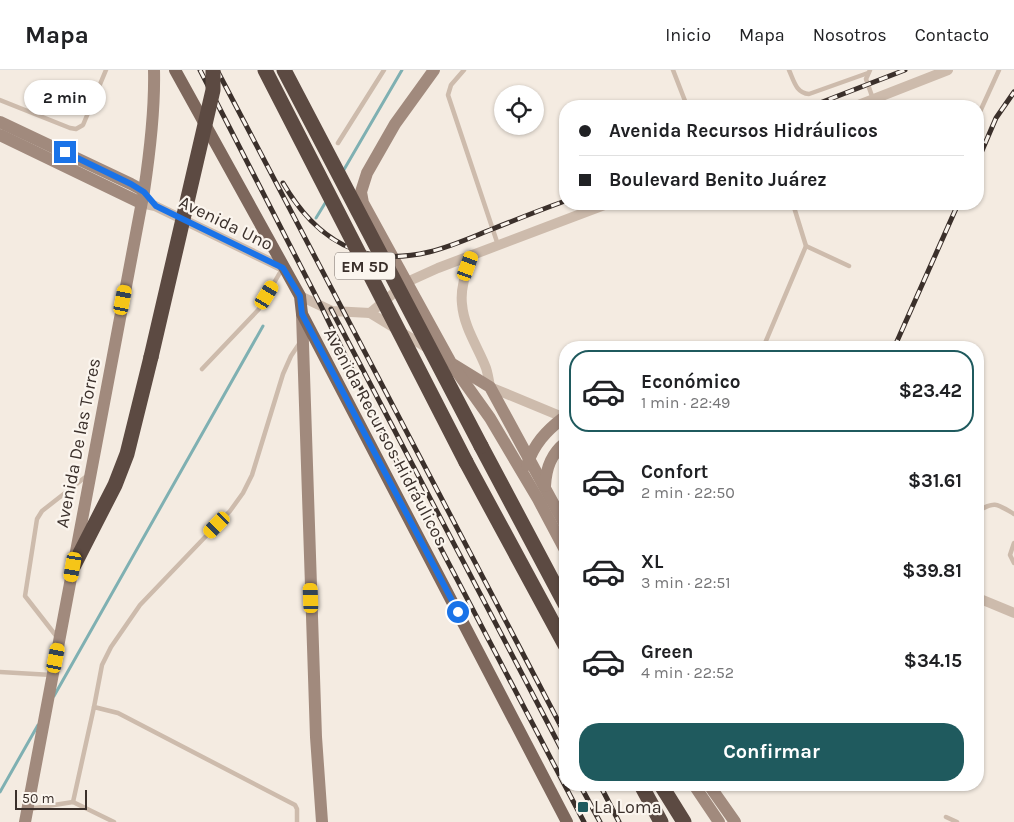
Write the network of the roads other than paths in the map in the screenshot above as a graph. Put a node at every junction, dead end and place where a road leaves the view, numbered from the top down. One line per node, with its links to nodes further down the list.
1 (106, 70): 16 (lane)
2 (154, 70): 22 (main road, Avenida De las Torres)
3 (175, 70): 29 (main road, Avenida Recursos Hidráulicos)
4 (213, 70): 52 (highway, bridge)
5 (265, 70): 56 (highway, EM 5D, bridge)
6 (284, 70): 53 (highway, EM 5D, bridge)
7 (384, 70): 21 (lane)
8 (434, 70): 30 (main road)
9 (464, 70): 25 (lane)
10 (673, 70): 17 (lane)
11 (789, 70): 14 (lane)
12 (948, 70): 15 (street)
13 (998, 70): 18 (lane)
14 (869, 71): 15 (lane)
15 (873, 99)
16 (0, 100)
17 (685, 100)
18 (984, 102)
19 (0, 122): 22 (main road)
20 (0, 135): 22 (main road)
21 (338, 142)
22 (142, 197): 29 (street, Avenida Uno); 43 (main road, Avenida De las Torres)
23 (591, 210): 25 (street)
24 (795, 210): 26 (lane)
25 (498, 246): 27 (street)
26 (806, 246): 28 (lane); 35 (lane)
27 (472, 255): 30 (street); 38 (street)
28 (849, 266)
29 (283, 268): 31 (main road, Avenida Recursos Hidráulicos); 37 (lane)
30 (407, 282): 32 (street); 36 (main road)
31 (300, 296): 32 (street); 33 (main road, Avenida Recursos Hidráulicos)
32 (370, 313): 36 (street)
33 (302, 314): 34 (main road); 71 (main road, Avenida Recursos Hidráulicos)
34 (303, 339): 60 (lane); 70 (main road)
35 (766, 341)
36 (451, 363): 38 (main road); 44 (main road)
37 (202, 369)
38 (490, 387): 39 (street); 42 (main road)
39 (559, 416)
40 (559, 422): 42 (main road)
41 (559, 447): 45 (main road)
42 (529, 460): 44 (main road); 45 (main road)
43 (91, 473): 52 (main road, Avenida De las Torres); 57 (lane)
44 (524, 475): 49 (main road)
45 (544, 486): 47 (main road)
46 (984, 508): 48 (lane)
47 (559, 514)
48 (1014, 514)
49 (559, 539)
50 (1014, 543): 51 (lane)
51 (1014, 563)
52 (73, 567): 57 (main road, Avenida De las Torres)
53 (559, 593)
54 (984, 600): 55 (street)
55 (1014, 613)
56 (559, 634)
57 (60, 640): 59 (main road, Avenida De las Torres)
58 (0, 672): 59 (lane)
59 (53, 678): 66 (main road, Avenida De las Torres)
60 (94, 707): 65 (lane); 69 (lane)
61 (644, 791): 72 (highway)
62 (665, 791): 73 (highway)
63 (698, 791): 74 (main road)
64 (713, 791): 75 (main road)
65 (72, 802): 66 (lane); 68 (lane)
66 (26, 816)
67 (946, 817): 76 (lane)
68 (114, 822)
69 (297, 822)
70 (322, 822)
71 (567, 822)
72 (661, 822)
73 (684, 822)
74 (719, 822)
75 (735, 822)
76 (958, 822)

